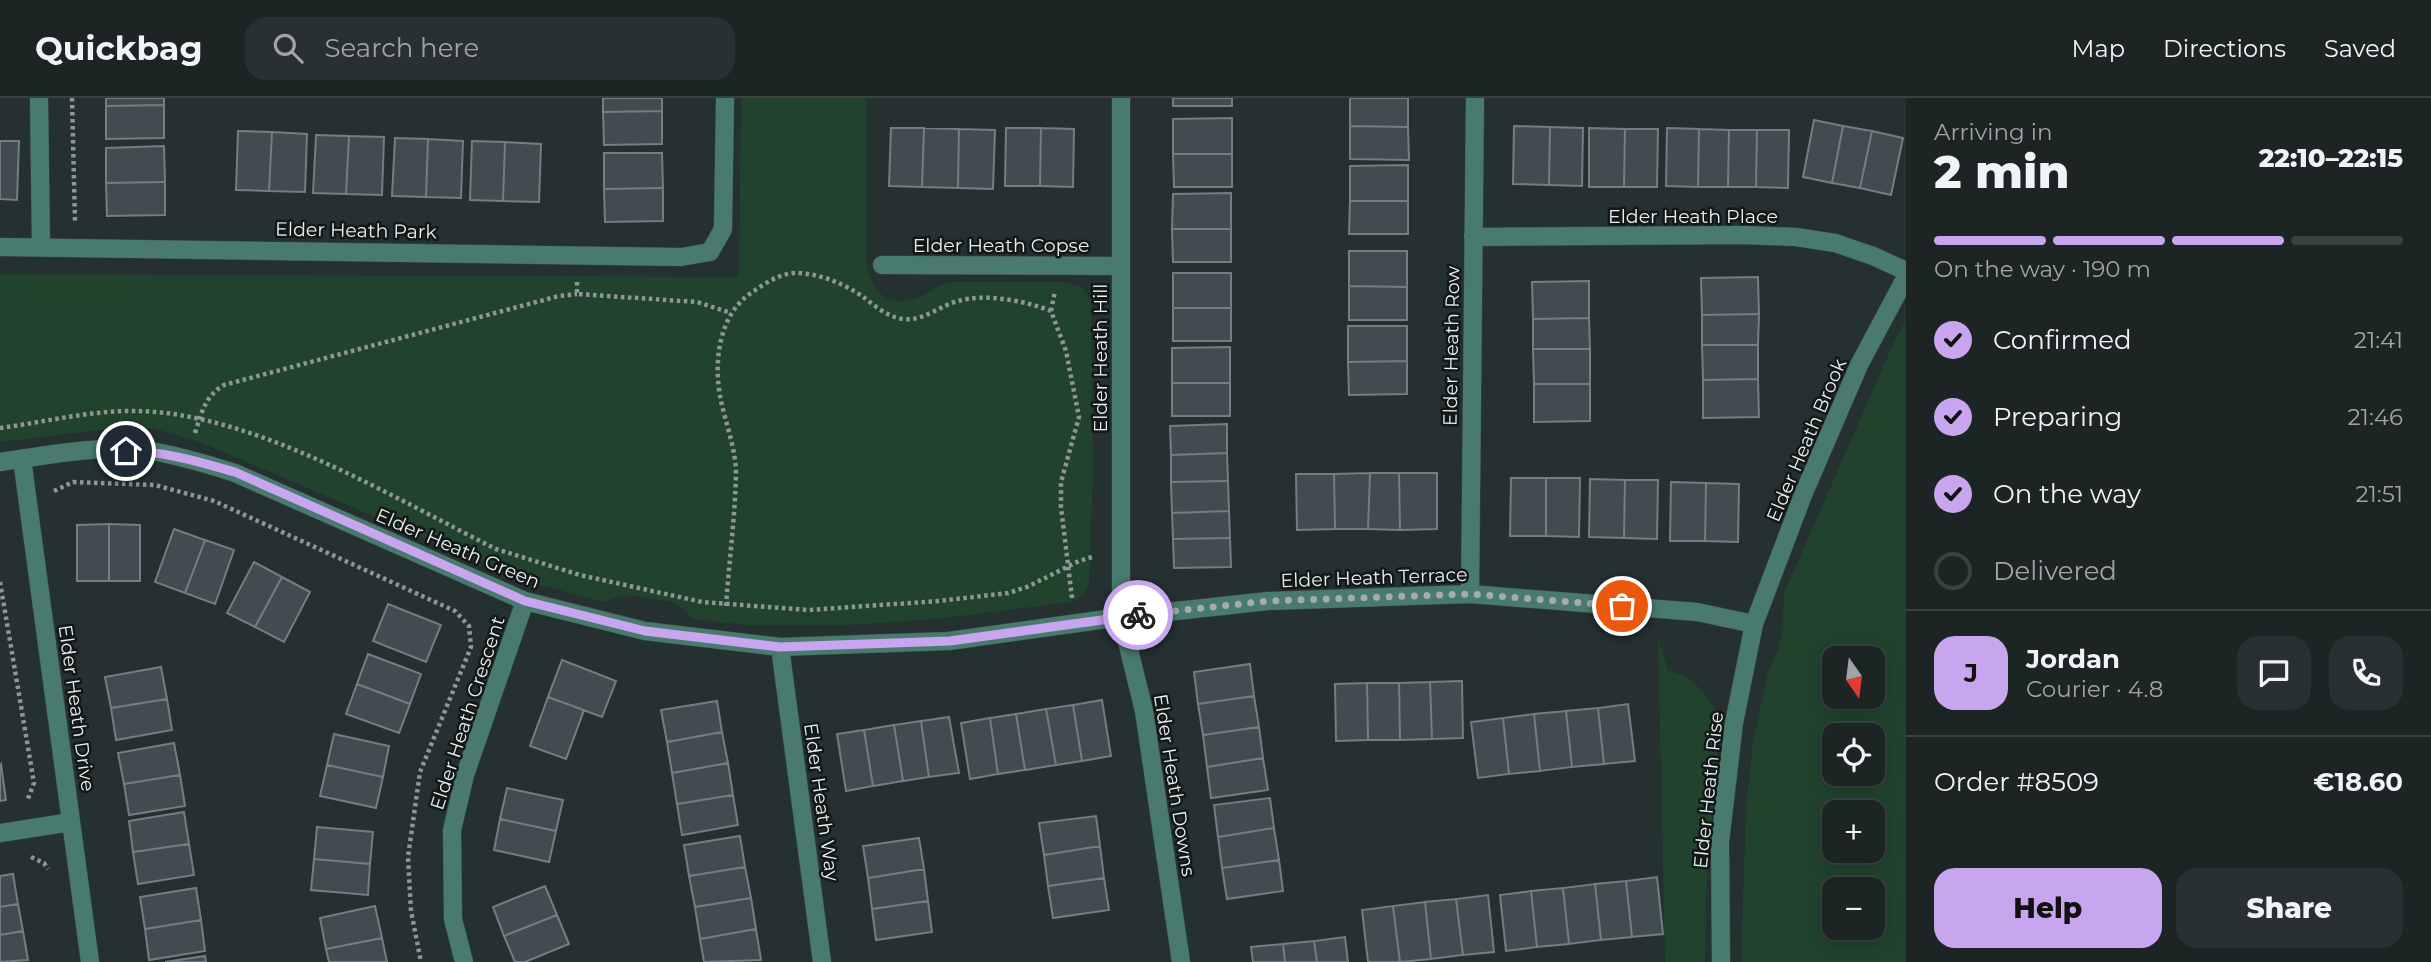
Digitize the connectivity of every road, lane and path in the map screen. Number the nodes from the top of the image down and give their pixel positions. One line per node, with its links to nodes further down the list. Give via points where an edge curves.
1 (39, 98): 8 (street)
2 (72, 98): 6 (path, via 73,218)
3 (725, 98): 8 (street, Elder Heath Park, via 723,229 710,252 681,257)
4 (1121, 98): 11 (street, Elder Heath Hill)
5 (1475, 98): 7 (street, Elder Heath Row)
6 (77, 228)
7 (1473, 237): 12 (street, Elder Heath Place, via 1796,237 1835,243); 28 (street, Elder Heath Row)
8 (41, 246): 9 (street, Elder Heath Park)
9 (0, 247)
10 (882, 265): 11 (street, Elder Heath Copse)
11 (1121, 266): 33 (street, Elder Heath Hill)
12 (1906, 271)
13 (1906, 277): 34 (street, Elder Heath Brook, via 1854,377)
14 (577, 278): 16 (path)
15 (1055, 284): 17 (path)
16 (577, 294): 18 (path, via 698,302); 19 (path, via 224,385 212,392)
17 (1051, 311): 18 (path, via 1030,302 974,298 904,320 881,311 842,284 815,274 793,273 749,293); 26 (path, via 1066,351 1079,418 1061,482)
18 (731, 313): 31 (path, via 718,363 720,397 736,471)
19 (199, 420): 20 (path, via 138,411); 21 (path); 31 (path, via 235,428 316,459 517,557 648,591)
20 (0, 428)
21 (195, 433)
22 (22, 459): 23 (street, Elder Heath Green); 29 (street, Elder Heath Green, via 83,451 148,451 235,472); 37 (street, Elder Heath Drive)
23 (0, 462)
24 (52, 500): 42 (path, via 53,491 73,482 155,485 214,501 455,611 469,626 471,647 420,772 408,857 411,911)
25 (1100, 555): 26 (path)
26 (1068, 567): 30 (path); 31 (path, via 1008,593 939,601 808,610)
27 (0, 582): 36 (path, via 34,783)
28 (1470, 594): 33 (street, Elder Heath Terrace, via 1268,601); 34 (street, Elder Heath Terrace, via 1696,612)
29 (525, 601): 35 (street, Elder Heath Green, via 645,631); 43 (street, Elder Heath Crescent, via 465,775 452,830 453,919)
30 (1073, 604)
31 (726, 605): 32 (path)
32 (726, 615)
33 (1121, 617): 35 (street, Elder Heath Green, via 950,641); 45 (street, Elder Heath Downs, via 1144,711)
34 (1754, 624): 46 (street, Elder Heath Rise, via 1734,723 1720,842)
35 (780, 647): 44 (street, Elder Heath Way)
36 (26, 803)
37 (71, 821): 38 (street); 41 (street, Elder Heath Drive)
38 (0, 832)
39 (27, 855): 40 (path, via 44,863)
40 (49, 871)
41 (90, 962)
42 (421, 962)
43 (464, 962)
44 (822, 962)
45 (1181, 962)
46 (1721, 962)

